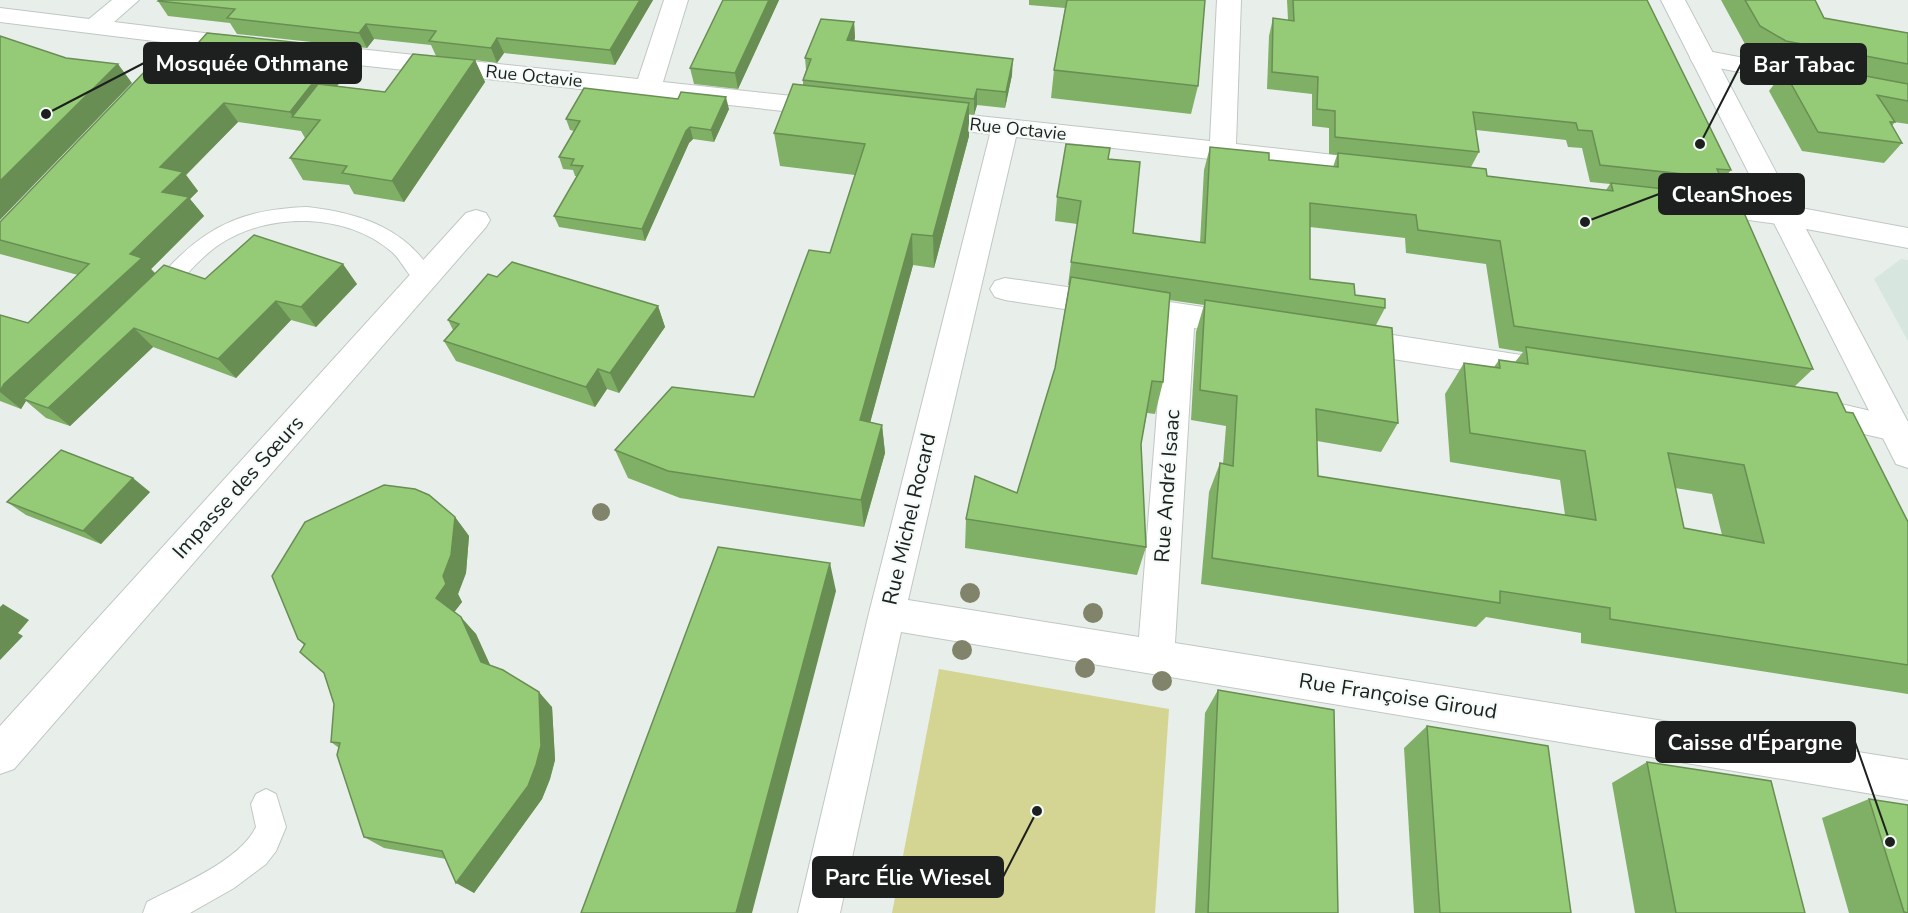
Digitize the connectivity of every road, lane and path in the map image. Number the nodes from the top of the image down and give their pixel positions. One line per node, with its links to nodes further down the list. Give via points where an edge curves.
1 (127, 0): 6 (street)
2 (676, 0): 9 (street)
3 (1229, 0): 15 (street)
4 (1673, 0): 8 (street)
5 (0, 15): 6 (street, Rue Octavie)
6 (93, 27): 7 (street, Rue Octavie)
7 (187, 39): 9 (street, Rue Octavie); 12 (street)
8 (1702, 58): 10 (street); 18 (street)
9 (648, 88): 11 (street, Rue Octavie)
10 (1908, 97)
11 (853, 111)
12 (121, 115)
13 (900, 116): 14 (street, Rue Octavie)
14 (1005, 127): 15 (street, Rue Octavie); 30 (street, Rue Michel Rocard)
15 (1223, 151): 16 (street, Rue Octavie)
16 (1401, 171)
17 (1669, 202): 18 (street)
18 (1785, 215): 20 (street); 29 (street)
19 (476, 219): 21 (street, Impasse des Sœurs)
20 (1908, 238)
21 (424, 277): 23 (lane, via 400,246 375,230 339,216 290,213 246,224 214,239); 32 (street, Impasse des Sœurs)
22 (1005, 289): 24 (street)
23 (146, 304)
24 (1180, 314): 25 (street); 31 (street, Rue André Isaac)
25 (1273, 329)
26 (1320, 336): 27 (street)
27 (1568, 374)
28 (1778, 405): 29 (street, via 1823,411)
29 (1901, 441)
30 (887, 613): 31 (street, Rue Françoise Giroud); 36 (street, Rue Michel Rocard)
31 (1156, 657): 33 (street, Rue Françoise Giroud)
32 (0, 754)
33 (1908, 780)
34 (266, 804): 35 (lane, via 271,827 245,864)
35 (158, 913)
36 (819, 913)

